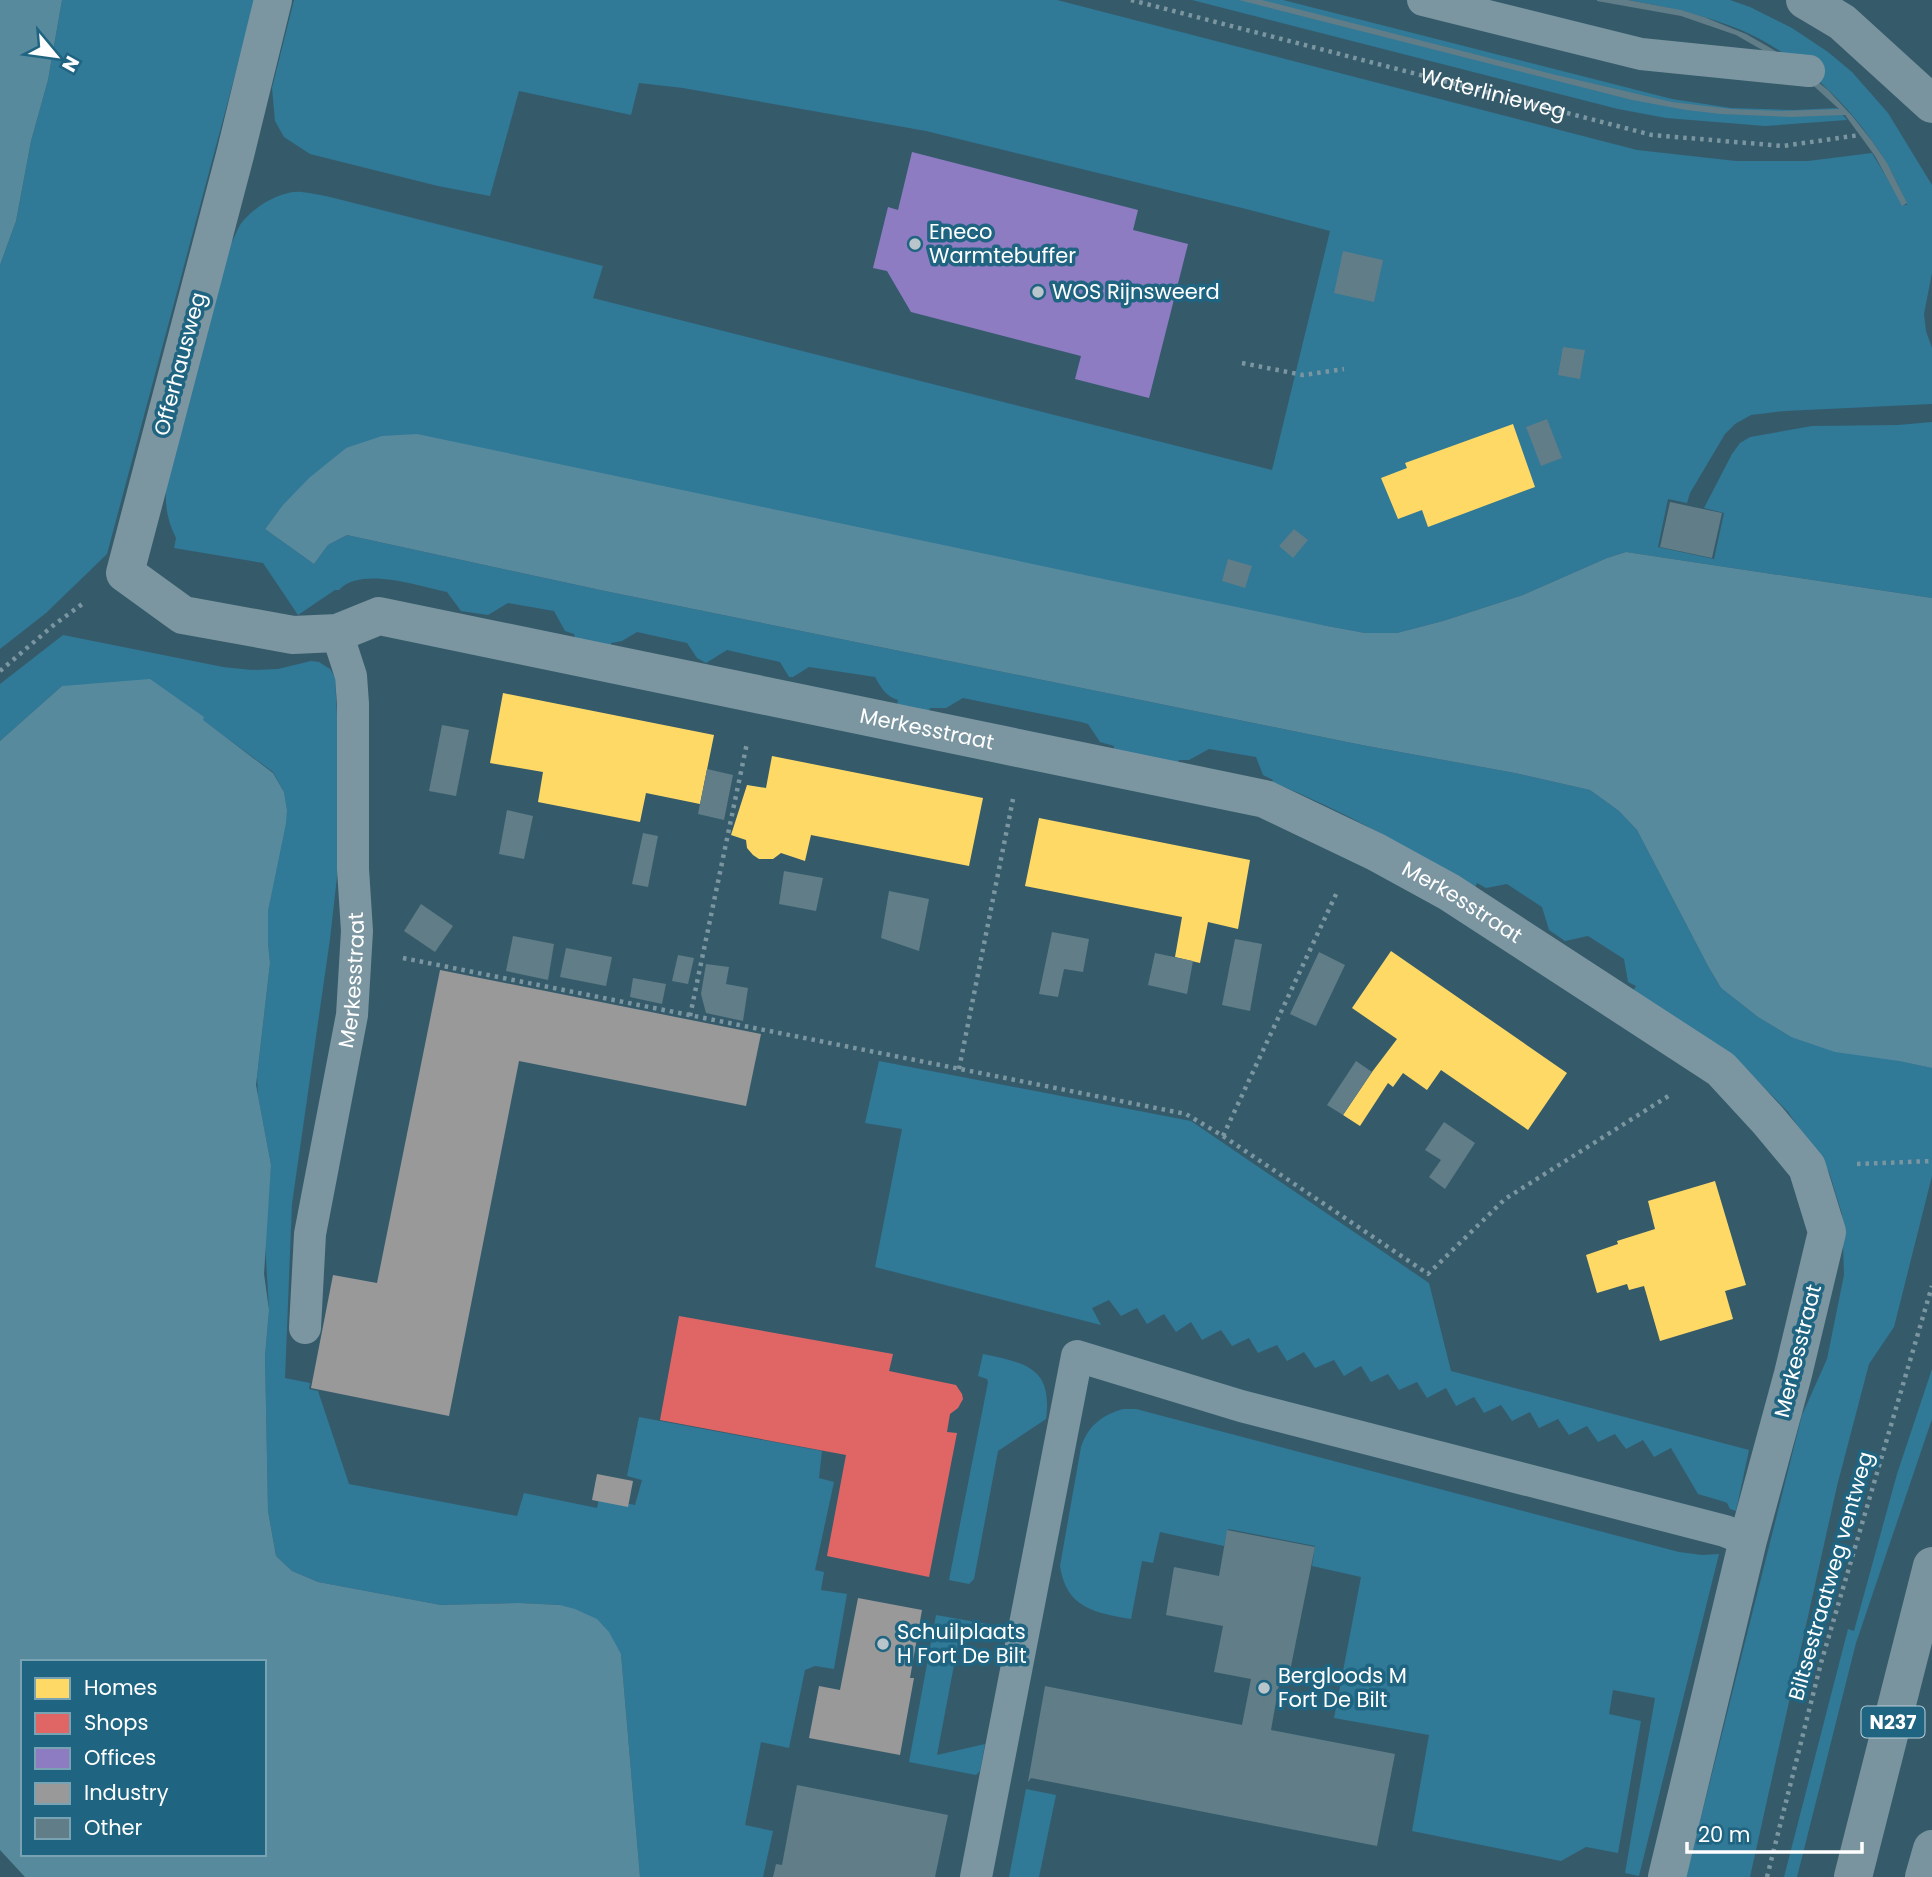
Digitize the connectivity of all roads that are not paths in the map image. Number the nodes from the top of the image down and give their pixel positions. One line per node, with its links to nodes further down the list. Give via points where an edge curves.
1 (273, 0): 6 (street, Offerhausweg)
2 (1423, 0): 4 (lane, via 1641,54)
3 (1805, 0): 5 (main road, via 1842,22)
4 (1809, 71)
5 (1932, 104)
6 (125, 573): 7 (street, Merkesstraat, via 183,615 293,635)
7 (337, 633): 8 (lane, Merkesstraat, via 351,676 353,704 356,943 352,1015 310,1234); 9 (street, Merkesstraat, via 379,616 1265,799 1449,892 1721,1069 1807,1167 1826,1232)
8 (305, 1328)
9 (1748, 1540): 12 (lane, via 1241,1406 1077,1356); 13 (street, Merkesstraat)
10 (1932, 1566): 14 (main road, N237)
11 (1932, 1849): 15 (main road)
12 (976, 1877)
13 (1667, 1877)
14 (1853, 1877)
15 (1924, 1877)

